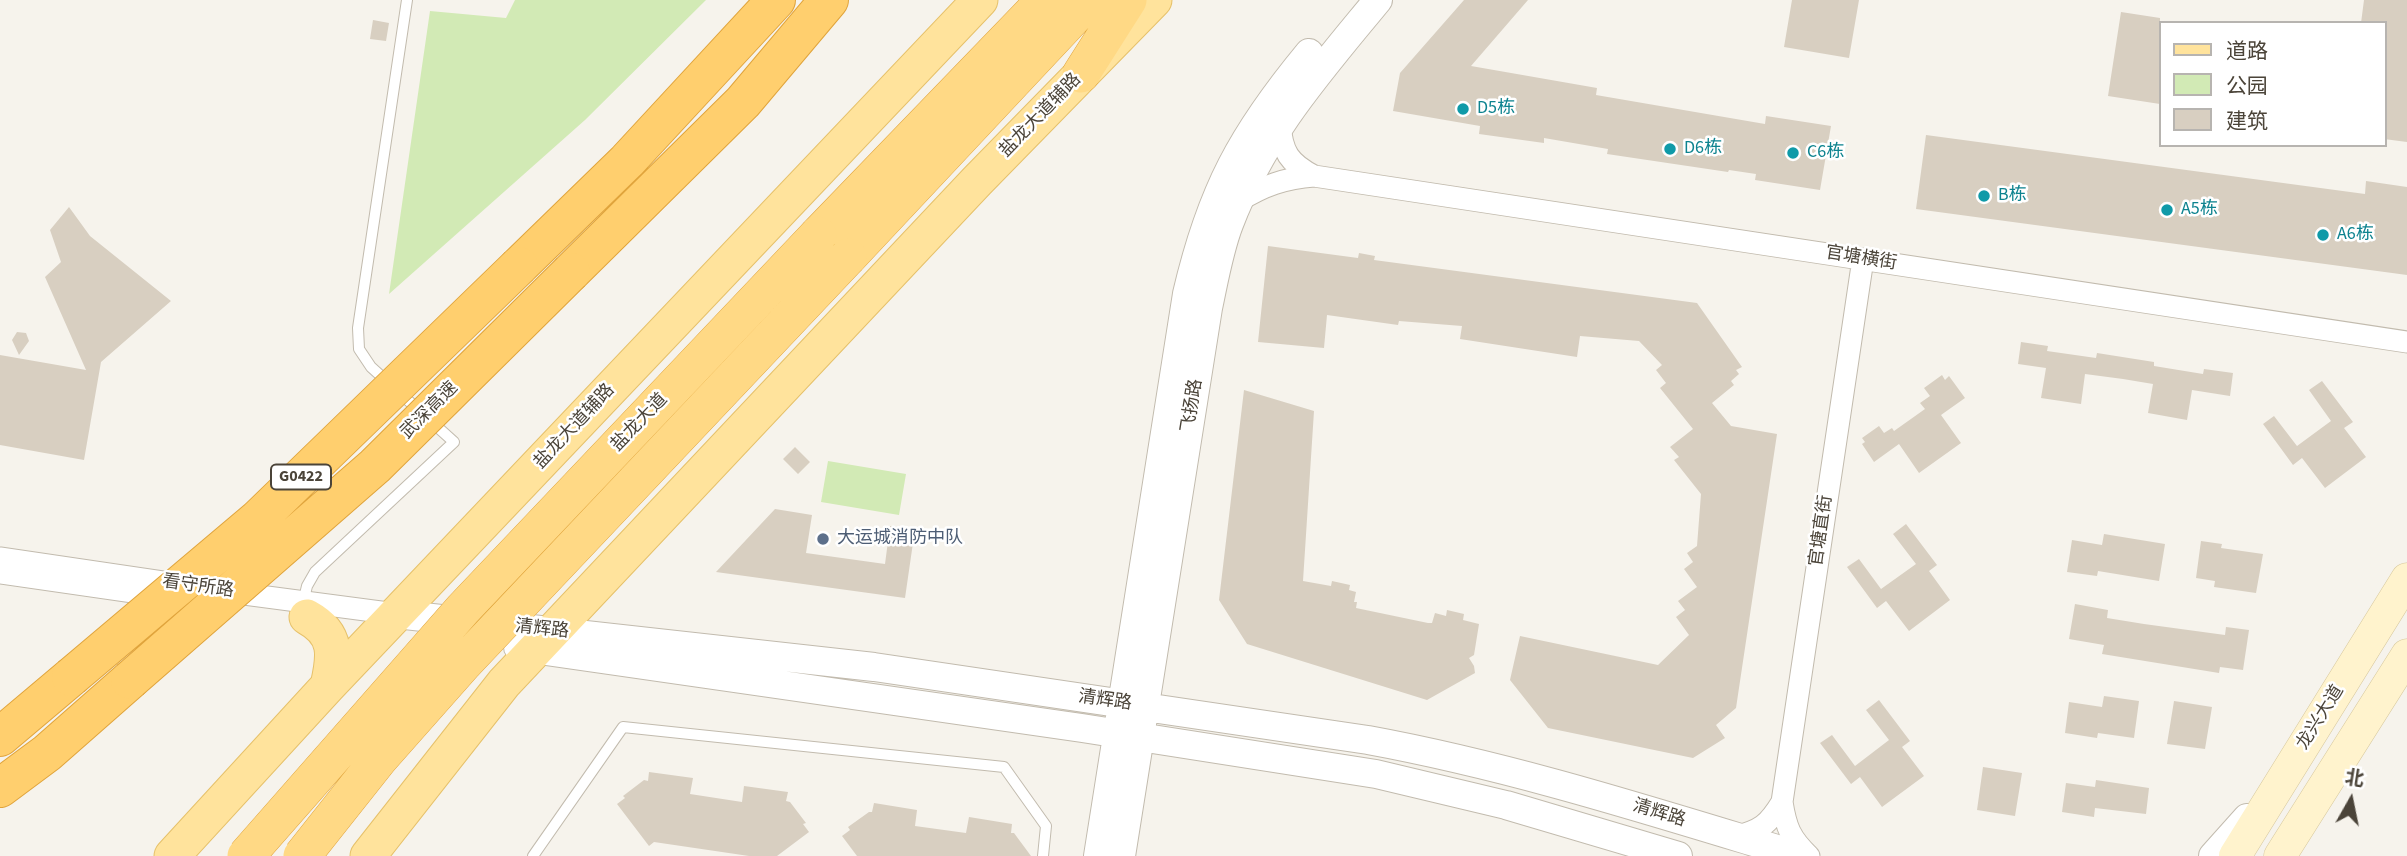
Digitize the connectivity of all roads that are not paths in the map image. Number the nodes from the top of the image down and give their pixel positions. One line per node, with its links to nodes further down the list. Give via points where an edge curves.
1 (407, 0): 20 (lane, via 358,328 359,349 371,368 454,442 315,572 307,586)
2 (776, 0): 27 (highway, G0422, bridge, via 627,161 258,519)
3 (829, 0): 29 (highway, 武深高速 / G0422, bridge, via 743,102 375,466 47,753)
4 (980, 0): 21 (main road, 盐龙大道辅路)
5 (1045, 0): 33 (highway, 盐龙大道, bridge, via 463,609)
6 (1089, 0): 34 (highway, 盐龙大道, bridge, via 464,663)
7 (1128, 0): 11 (highway)
8 (1154, 0): 11 (main road, 盐龙大道辅路)
9 (1353, 0): 25 (street, 飞扬路, via 1248,134 1204,227 1187,294)
10 (1378, 0): 12 (street, 飞扬路)
11 (1081, 74): 22 (main road, 盐龙大道辅路)
12 (1280, 124): 13 (street, 官塘横街, via 1287,155 1298,168); 14 (street, 飞扬路)
13 (1314, 176): 14 (street, 官塘横街, via 1276,181); 15 (street, 官塘横街)
14 (1239, 201): 25 (street, 飞扬路, via 1228,226 1208,308)
15 (1863, 260): 16 (street, 官塘横街); 30 (street, 官塘直街)
16 (2407, 342)
17 (0, 558): 20 (street, 看守所路)
18 (0, 573): 20 (street, 看守所路)
19 (2407, 579): 28 (main road, 龙兴大道)
20 (305, 610): 21 (street, 看守所路); 24 (main road, via 328,634 333,649)
21 (390, 621): 22 (street, 清辉路); 24 (main road, 盐龙大道辅路)
22 (544, 641): 25 (street, 清辉路, via 874,667); 26 (street, 清辉路); 35 (main road, 盐龙大道辅路, via 504,683)
23 (2407, 655): 45 (main road)
24 (328, 686): 32 (main road, 盐龙大道辅路)
25 (1134, 705): 26 (street, 飞扬路); 31 (street, 清辉路, via 1431,751)
26 (1129, 736): 38 (street, 飞扬路); 39 (street, 飞扬路); 40 (street, 清辉路, via 1437,787)
27 (0, 737)
28 (2282, 780): 43 (street); 44 (main road, 龙兴大道)
29 (0, 788)
30 (1782, 802): 31 (street, via 1757,831); 42 (street, 官塘直街, via 1795,843)
31 (1735, 836): 41 (street, 清辉路)
32 (172, 856)
33 (246, 856)
34 (302, 856)
35 (368, 856)
36 (533, 856): 37 (lane, via 623,727 1004,766 1046,826)
37 (1042, 856)
38 (1098, 856)
39 (1121, 856)
40 (1678, 856)
41 (1800, 856)
42 (1809, 856)
43 (2213, 856)
44 (2235, 856)
45 (2280, 856)

